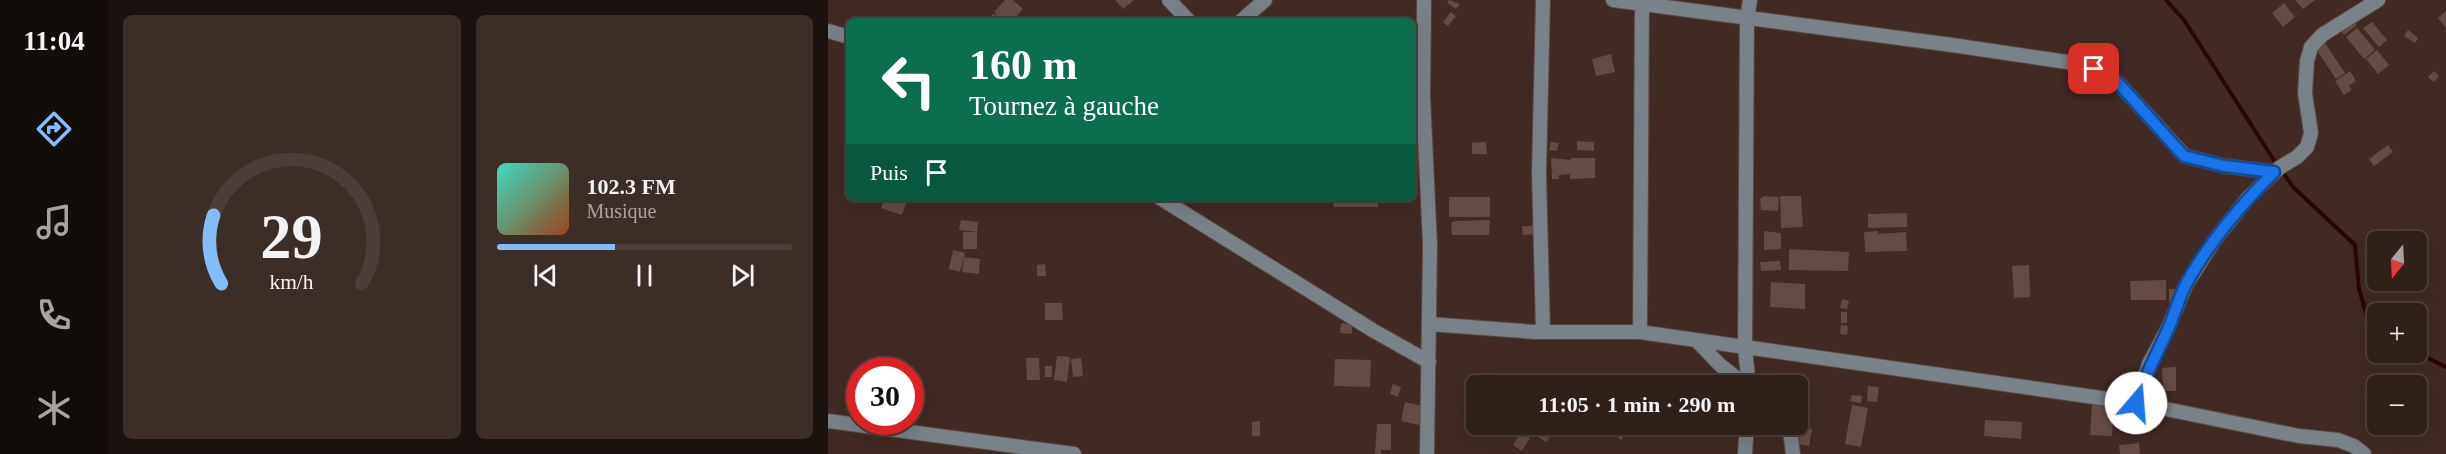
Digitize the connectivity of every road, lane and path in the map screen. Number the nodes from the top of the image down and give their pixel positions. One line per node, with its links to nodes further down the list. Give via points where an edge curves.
1 (1169, 0): 9 (street)
2 (1265, 0): 10 (street)
3 (1543, 0): 17 (street, via 1539,173)
4 (1612, 0): 8 (street)
5 (1750, 0): 11 (street)
6 (2378, 0): 14 (street, via 2322,35 2311,47 2305,93 2311,133 2307,147)
7 (1423, 1): 16 (street)
8 (1642, 1): 11 (street); 18 (street)
9 (1186, 18)
10 (1244, 18)
11 (1747, 18): 14 (street, via 1953,45 2094,69 2120,85 2184,156); 20 (street)
12 (828, 31): 13 (street)
13 (846, 36)
14 (2274, 172): 24 (street, via 2214,241 2186,285 2149,364)
15 (1165, 201): 21 (street)
16 (1429, 324): 17 (street); 21 (street)
17 (1543, 331): 18 (street)
18 (1640, 332): 19 (street)
19 (1696, 340): 20 (street); 22 (street)
20 (1745, 349): 23 (street); 24 (street)
21 (1429, 362): 29 (street)
22 (1733, 375)
23 (1747, 375)
24 (2136, 403): 32 (street, via 2299,436 2338,440)
25 (828, 421): 28 (street)
26 (1746, 435): 30 (street)
27 (1790, 435): 31 (street)
28 (1074, 454)
29 (1427, 454)
30 (1745, 454)
31 (1793, 454)
32 (2364, 454)

